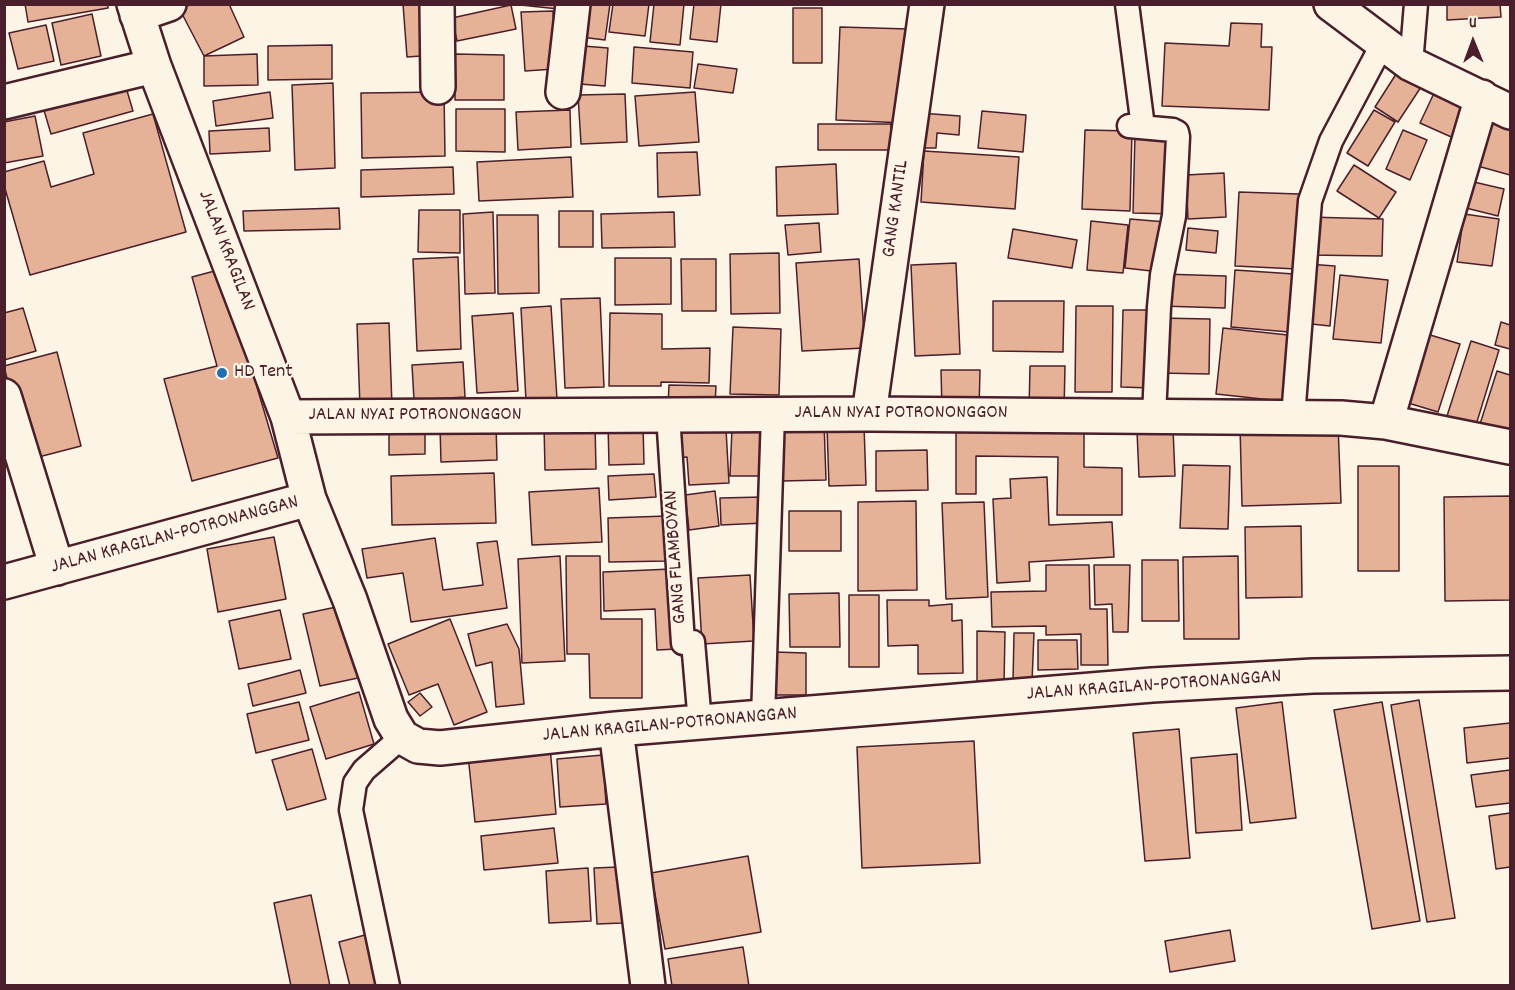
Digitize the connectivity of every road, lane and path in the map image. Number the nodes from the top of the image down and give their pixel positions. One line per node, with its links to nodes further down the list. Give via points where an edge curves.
1 (168, 4): 8 (street)
2 (437, 4): 12 (street)
3 (573, 4): 13 (street)
4 (927, 4): 19 (street, GANG KANTIL)
5 (1127, 4): 21 (lane, via 1136,126 1173,130 1178,137 1174,216 1159,307)
6 (1330, 4): 9 (street)
7 (1416, 4): 10 (lane)
8 (135, 10): 11 (street, JALAN KRAGILAN)
9 (1383, 43): 10 (street); 23 (lane, via 1331,141 1310,201)
10 (1411, 64): 14 (street)
11 (154, 66): 15 (street); 22 (street, JALAN KRAGILAN)
12 (438, 87)
13 (563, 92)
14 (1482, 97): 16 (street); 24 (street)
15 (4, 102)
16 (1510, 112)
17 (4, 396): 27 (street)
18 (773, 414): 19 (street, JALAN NYAI POTRONONGGON); 20 (street, JALAN NYAI POTRONONGGON); 30 (lane)
19 (869, 414): 21 (street, JALAN NYAI POTRONONGGON)
20 (668, 415): 22 (street, JALAN NYAI POTRONONGGON); 31 (lane, GANG FLAMBOYAN, via 683,643 693,642)
21 (1154, 416): 23 (street, JALAN NYAI POTRONONGGON)
22 (288, 417): 26 (street, JALAN KRAGILAN)
23 (1293, 417): 24 (street, JALAN NYAI POTRONONGGON)
24 (1386, 422): 25 (street, JALAN NYAI POTRONONGGON)
25 (1510, 447)
26 (309, 499): 27 (street, JALAN KRAGILAN-POTRONANGGAN); 33 (street, JALAN KRAGILAN-POTRONANGGAN, via 350,600 391,719)
27 (57, 568): 28 (street, JALAN KRAGILAN-POTRONANGGAN)
28 (4, 582)
29 (1510, 673): 30 (street, JALAN KRAGILAN-POTRONANGGAN, via 1313,676)
30 (763, 717): 31 (street, JALAN KRAGILAN-POTRONANGGAN)
31 (700, 723): 32 (street, JALAN KRAGILAN-POTRONANGGAN)
32 (616, 729): 33 (street, JALAN KRAGILAN-POTRONANGGAN, via 440,748 418,746); 35 (street)
33 (402, 736): 34 (lane, via 364,770 356,783 351,810)
34 (388, 986)
35 (648, 986)

